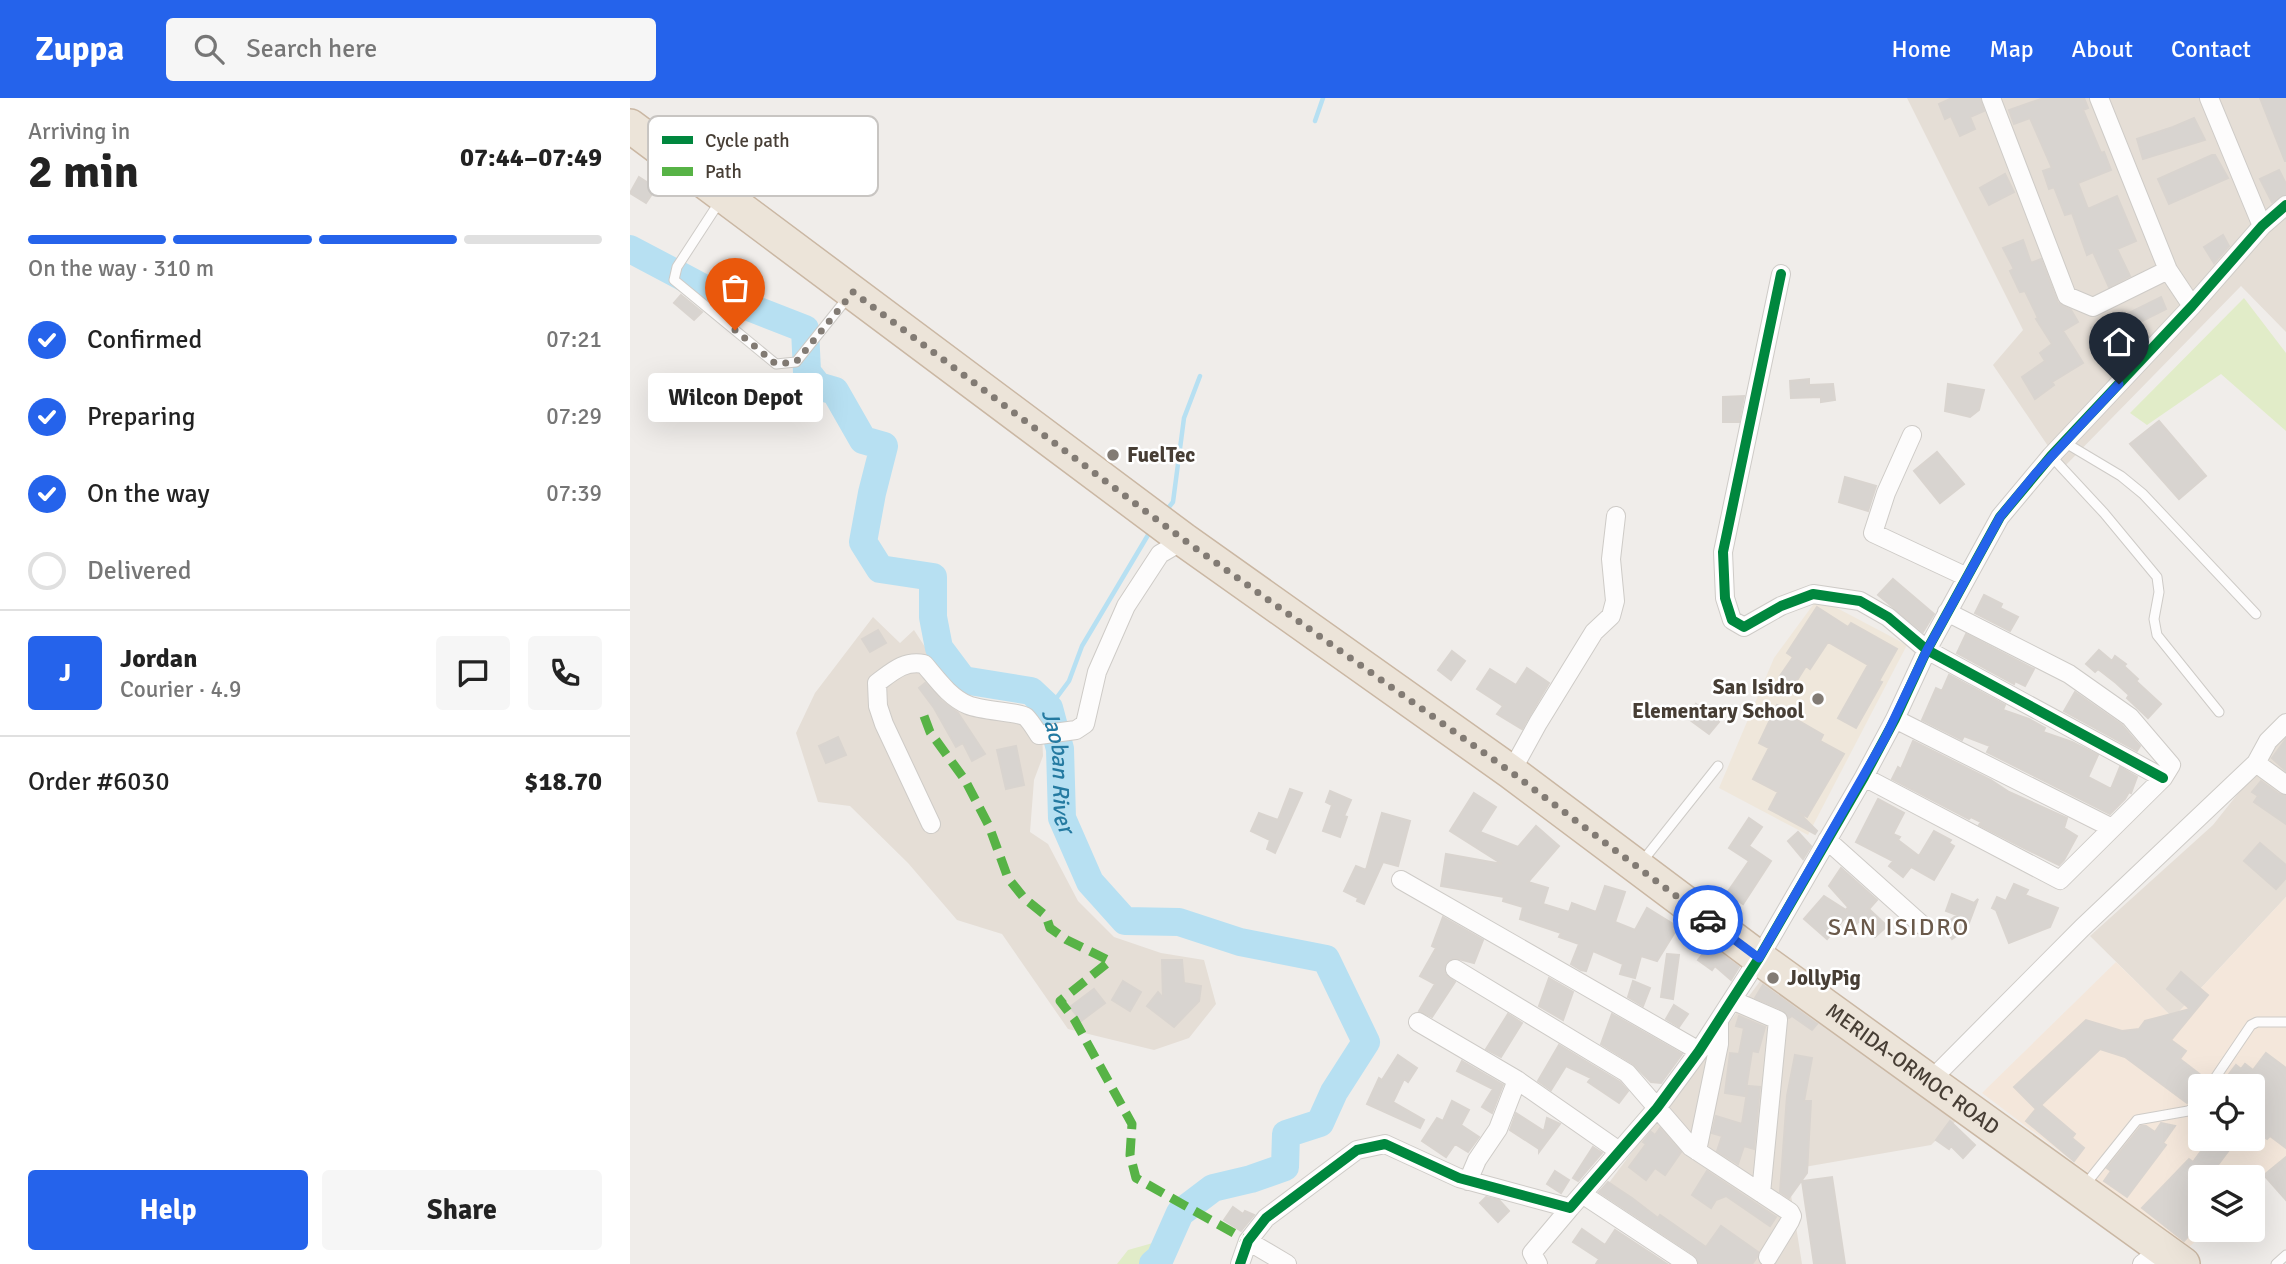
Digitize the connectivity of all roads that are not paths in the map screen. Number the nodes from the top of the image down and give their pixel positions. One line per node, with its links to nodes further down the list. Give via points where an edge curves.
1 (1991, 98): 9 (street, via 2067,296 2093,307)
2 (2099, 98): 9 (street)
3 (2209, 98): 8 (street)
4 (630, 126): 5 (highway, MERIDA-ORMOC ROAD)
5 (648, 140)
6 (723, 196): 11 (highway, MERIDA-ORMOC ROAD); 11 (lane, via 677,267 674,280 776,364 796,362)
7 (2286, 205): 8 (street)
8 (2262, 226): 12 (street)
9 (2168, 270): 12 (street)
10 (1781, 274): 21 (street, via 1723,552 1725,598 1732,620 1744,627 1813,594 1840,597 1860,601 1888,617)
11 (853, 292): 17 (highway, MERIDA-ORMOC ROAD)
12 (2192, 306): 14 (street)
13 (1912, 435): 18 (street, via 1873,533)
14 (2064, 442): 15 (street); 20 (lane, via 2121,476 2143,495)
15 (2051, 456): 18 (street, via 2000,517); 22 (lane, via 2157,577 2157,635)
16 (1616, 516): 27 (street, via 1611,616 1594,632)
17 (1169, 528): 27 (highway, MERIDA-ORMOC ROAD); 31 (street, via 1160,554 1126,606 1097,671 1085,724 1076,730 1039,735 1021,714 965,704 924,664 905,664 877,683 884,724)
18 (1967, 577): 19 (street)
19 (1947, 612): 21 (street); 29 (street, via 2069,674 2130,717 2171,765)
20 (2256, 614)
21 (1927, 650): 23 (street); 29 (street)
22 (2219, 712)
23 (1895, 719): 28 (street); 32 (street)
24 (2286, 723): 25 (street)
25 (2256, 762): 30 (street); 46 (street)
26 (1718, 766): 34 (lane)
27 (1511, 772): 34 (highway, MERIDA-ORMOC ROAD)
28 (1864, 776): 32 (street, via 2060,880); 33 (street)
29 (2163, 778): 32 (street)
30 (2286, 785)
31 (930, 824)
32 (2112, 828)
33 (1827, 841): 36 (street); 37 (street)
34 (1638, 867): 37 (highway, MERIDA-ORMOC ROAD)
35 (1401, 880): 43 (street)
36 (1922, 925)
37 (1759, 958): 39 (street); 46 (highway, MERIDA-ORMOC ROAD)
38 (1455, 970): 47 (street, via 1627,1073)
39 (1732, 1000): 40 (street); 53 (street, via 1778,1020)
40 (1719, 1020): 43 (street); 49 (street, via 1719,1044)
41 (2286, 1022): 44 (lane, via 2251,1025)
42 (1418, 1023): 45 (street)
43 (1699, 1051): 47 (street)
44 (2218, 1074)
45 (1517, 1080): 50 (street); 51 (street, via 1498,1129)
46 (1931, 1080): 52 (highway, MERIDA-ORMOC ROAD)
47 (1657, 1108): 49 (street); 50 (street)
48 (2188, 1111): 52 (lane, via 2137,1120)
49 (1697, 1151): 53 (street)
50 (1619, 1152): 54 (street)
51 (1468, 1181): 55 (street); 56 (street, via 1385,1144 1357,1150 1266,1218)
52 (2082, 1189): 59 (highway, MERIDA-ORMOC ROAD)
53 (1761, 1193): 58 (street, via 1792,1216)
54 (1582, 1194): 55 (street); 63 (street)
55 (1570, 1208): 62 (street, via 1532,1253)
56 (1248, 1241): 60 (street); 61 (street)
57 (2286, 1255): 64 (lane)
58 (1768, 1257)
59 (2162, 1259)
60 (1240, 1264)
61 (1287, 1264)
62 (1538, 1264)
63 (1688, 1264)
64 (2276, 1264)

